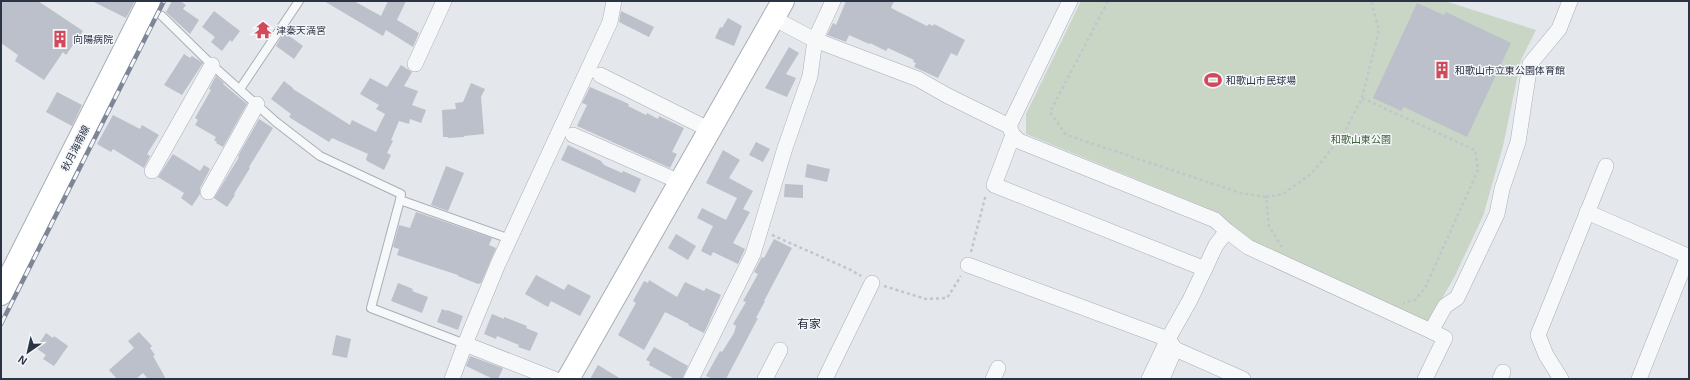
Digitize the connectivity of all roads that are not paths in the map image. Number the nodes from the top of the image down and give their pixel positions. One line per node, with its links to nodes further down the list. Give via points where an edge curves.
1 (300, 1): 13 (lane)
2 (444, 1): 10 (street)
3 (614, 1): 25 (street, via 610,22)
4 (833, 1): 9 (street)
5 (1070, 1): 16 (street)
6 (1570, 1): 30 (street, via 1559,29 1530,64 1518,142 1502,189 1497,214 1456,298 1445,306)
7 (156, 8): 11 (lane); 29 (street, 秋月海南線)
8 (778, 10): 9 (street); 15 (street)
9 (815, 40): 16 (street, via 918,79); 38 (street, via 810,76 750,260)
10 (415, 64)
11 (212, 65): 13 (lane); 19 (street)
12 (600, 75): 15 (street)
13 (240, 89): 14 (lane)
14 (256, 104): 21 (street); 22 (lane, via 320,156 401,194)
15 (710, 130): 20 (street)
16 (1011, 130): 24 (street, via 1019,141 1215,220); 27 (street, via 994,185)
17 (573, 135): 20 (street)
18 (1606, 166): 23 (street)
19 (152, 171)
20 (680, 182): 37 (street)
21 (208, 192)
22 (400, 200): 25 (lane); 31 (lane, via 371,308)
23 (1587, 212): 45 (street, via 1538,335 1546,355); 46 (street, via 1688,256)
24 (1227, 231): 27 (street, via 1216,245); 30 (street, via 1248,247)
25 (510, 239): 31 (street)
26 (968, 265): 32 (street)
27 (1205, 269): 32 (street)
28 (872, 283): 40 (street)
29 (1, 294)
30 (1431, 332): 44 (street, via 1444,338)
31 (465, 344): 35 (street); 36 (street)
32 (1172, 344): 34 (street); 41 (street); 42 (street)
33 (780, 350): 39 (street)
34 (1224, 375): 43 (street)
35 (452, 379)
36 (554, 379)
37 (568, 379)
38 (691, 379)
39 (765, 379)
40 (825, 379)
41 (1149, 379)
42 (1162, 379)
43 (1243, 379)
44 (1425, 379)
45 (1561, 379)
46 (1639, 379)

